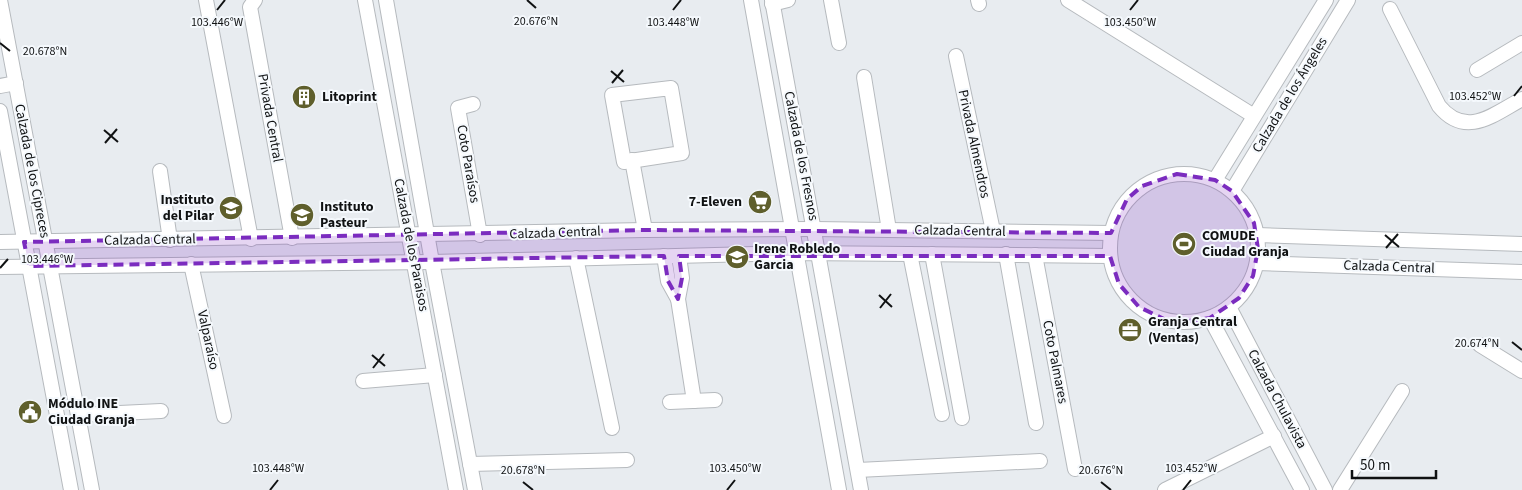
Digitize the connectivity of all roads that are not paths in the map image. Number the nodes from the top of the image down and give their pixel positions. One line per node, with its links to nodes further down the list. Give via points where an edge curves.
1 (0, 0): 19 (street, Calzada de los Cipreces)
2 (206, 0): 42 (street)
3 (255, 0): 41 (street, Privada Central, via 250,7)
4 (365, 0): 39 (street, Calzada de los Paraisos)
5 (386, 0): 40 (street, Calzada de los Paraisos)
6 (751, 0): 31 (street, Calzada de los Fresnos)
7 (788, 0): 12 (street)
8 (830, 0): 14 (street)
9 (1068, 0): 24 (street)
10 (1326, 0): 24 (street, Calzada de los Ángeles)
11 (1348, 0): 30 (street, Calzada de los Ángeles)
12 (772, 2): 32 (street, Calzada de los Fresnos)
13 (1390, 9): 21 (street, via 1440,106 1448,115 1462,122 1478,122)
14 (839, 43)
15 (1522, 43): 17 (street)
16 (956, 56): 35 (street, Privada Almendros)
17 (1477, 70)
18 (864, 77): 34 (street)
19 (16, 83): 20 (street); 25 (street, Calzada de los Cipreces)
20 (0, 86)
21 (1522, 99)
22 (473, 104): 37 (street, Coto Paraísos, via 458,108)
23 (0, 111): 26 (street, Calzada de los Cipreces)
24 (1254, 116): 29 (street, Calzada de los Ángeles)
25 (29, 154): 26 (street); 46 (street, Calzada de los Cipreces)
26 (9, 157): 45 (street, Calzada de los Cipreces)
27 (632, 160): 27 (street, via 682,153 671,88 612,95 624,162); 33 (street)
28 (160, 171): 43 (street)
29 (1215, 180): 30 (street); 36 (street, via 1177,174 1150,182 1127,199)
30 (1232, 191): 38 (street, via 1248,211)
31 (794, 229): 32 (street, Calzada Central); 33 (street, Calzada Central); 48 (street, Calzada de los Fresnos)
32 (814, 229): 34 (street, Calzada Central); 49 (street, Calzada de los Fresnos)
33 (645, 230): 37 (street, Calzada Central)
34 (889, 230): 35 (street, Calzada Central)
35 (993, 231): 36 (street, Calzada Central)
36 (1111, 234): 56 (street)
37 (480, 235): 40 (street, Calzada Central)
38 (1257, 235): 47 (street, Calzada Central); 60 (street)
39 (409, 236): 40 (street, Calzada Central); 41 (street, Calzada Central); 58 (street, Calzada de los Paraisos)
40 (427, 236): 59 (street, Calzada de los Paraisos)
41 (292, 238): 42 (street, Calzada Central)
42 (251, 239): 43 (street, Calzada Central)
43 (170, 240): 46 (street, Calzada Central)
44 (0, 242): 45 (street, Calzada Central)
45 (24, 242): 46 (street, Calzada Central); 62 (street, Calzada de los Cipreces)
46 (46, 242): 63 (street, Calzada de los Cipreces)
47 (1522, 244)
48 (798, 253): 49 (street, Calzada Central); 55 (street, Calzada Central); 95 (street, Calzada de los Fresnos)
49 (818, 253): 50 (street, Calzada Central); 89 (street, Calzada de los Fresnos)
50 (910, 254): 51 (street, Calzada Central); 78 (street)
51 (932, 254): 52 (street, Calzada Central); 81 (street)
52 (1006, 254): 53 (street, Calzada Central); 82 (street)
53 (1035, 255): 56 (street, Calzada Central); 88 (street, Coto Palmares)
54 (664, 256): 55 (street, Calzada Central); 57 (street, Calzada Central); 66 (street, via 668,281)
55 (679, 256): 66 (street, via 682,278)
56 (1110, 256): 68 (street, via 1119,284 1139,307 1166,320)
57 (576, 258): 59 (street, Calzada Central); 83 (street)
58 (414, 262): 59 (street, Calzada Central); 61 (street, Calzada Central); 71 (street, Calzada de los Paraisos)
59 (432, 262): 87 (street, Calzada de los Paraisos)
60 (1257, 263): 65 (street, Calzada Central); 67 (street, via 1247,288)
61 (191, 264): 63 (street, Calzada Central); 80 (street, Valparaíso)
62 (29, 266): 63 (street, Calzada Central); 64 (street, Calzada Central); 91 (street, Calzada de los Cipreces)
63 (50, 266): 79 (street, Calzada de los Cipreces)
64 (0, 267)
65 (1522, 272)
66 (678, 299): 75 (street)
67 (1229, 307): 68 (street); 98 (street, Calzada Chulavista)
68 (1210, 318): 84 (street, Calzada Chulavista)
69 (1480, 345): 70 (street)
70 (1522, 371)
71 (435, 374): 72 (street); 93 (street, Calzada de los Paraisos)
72 (363, 381)
73 (1402, 391): 99 (street)
74 (715, 400): 75 (street)
75 (694, 401): 76 (street)
76 (670, 402)
77 (161, 411): 79 (street)
78 (942, 414)
79 (78, 415): 92 (street, Calzada de los Cipreces)
80 (224, 416)
81 (962, 418)
82 (1036, 423)
83 (612, 428)
84 (1274, 436): 90 (street); 97 (street, Calzada Chulavista)
85 (627, 460): 87 (street)
86 (1040, 461): 89 (street)
87 (470, 464): 94 (street, Calzada de los Paraisos)
88 (1076, 469)
89 (858, 470): 96 (street, Calzada de los Fresnos)
90 (1172, 488)
91 (71, 490)
92 (92, 490)
93 (456, 490)
94 (475, 490)
95 (839, 490)
96 (861, 490)
97 (1302, 490)
98 (1325, 490)
99 (1340, 490)

